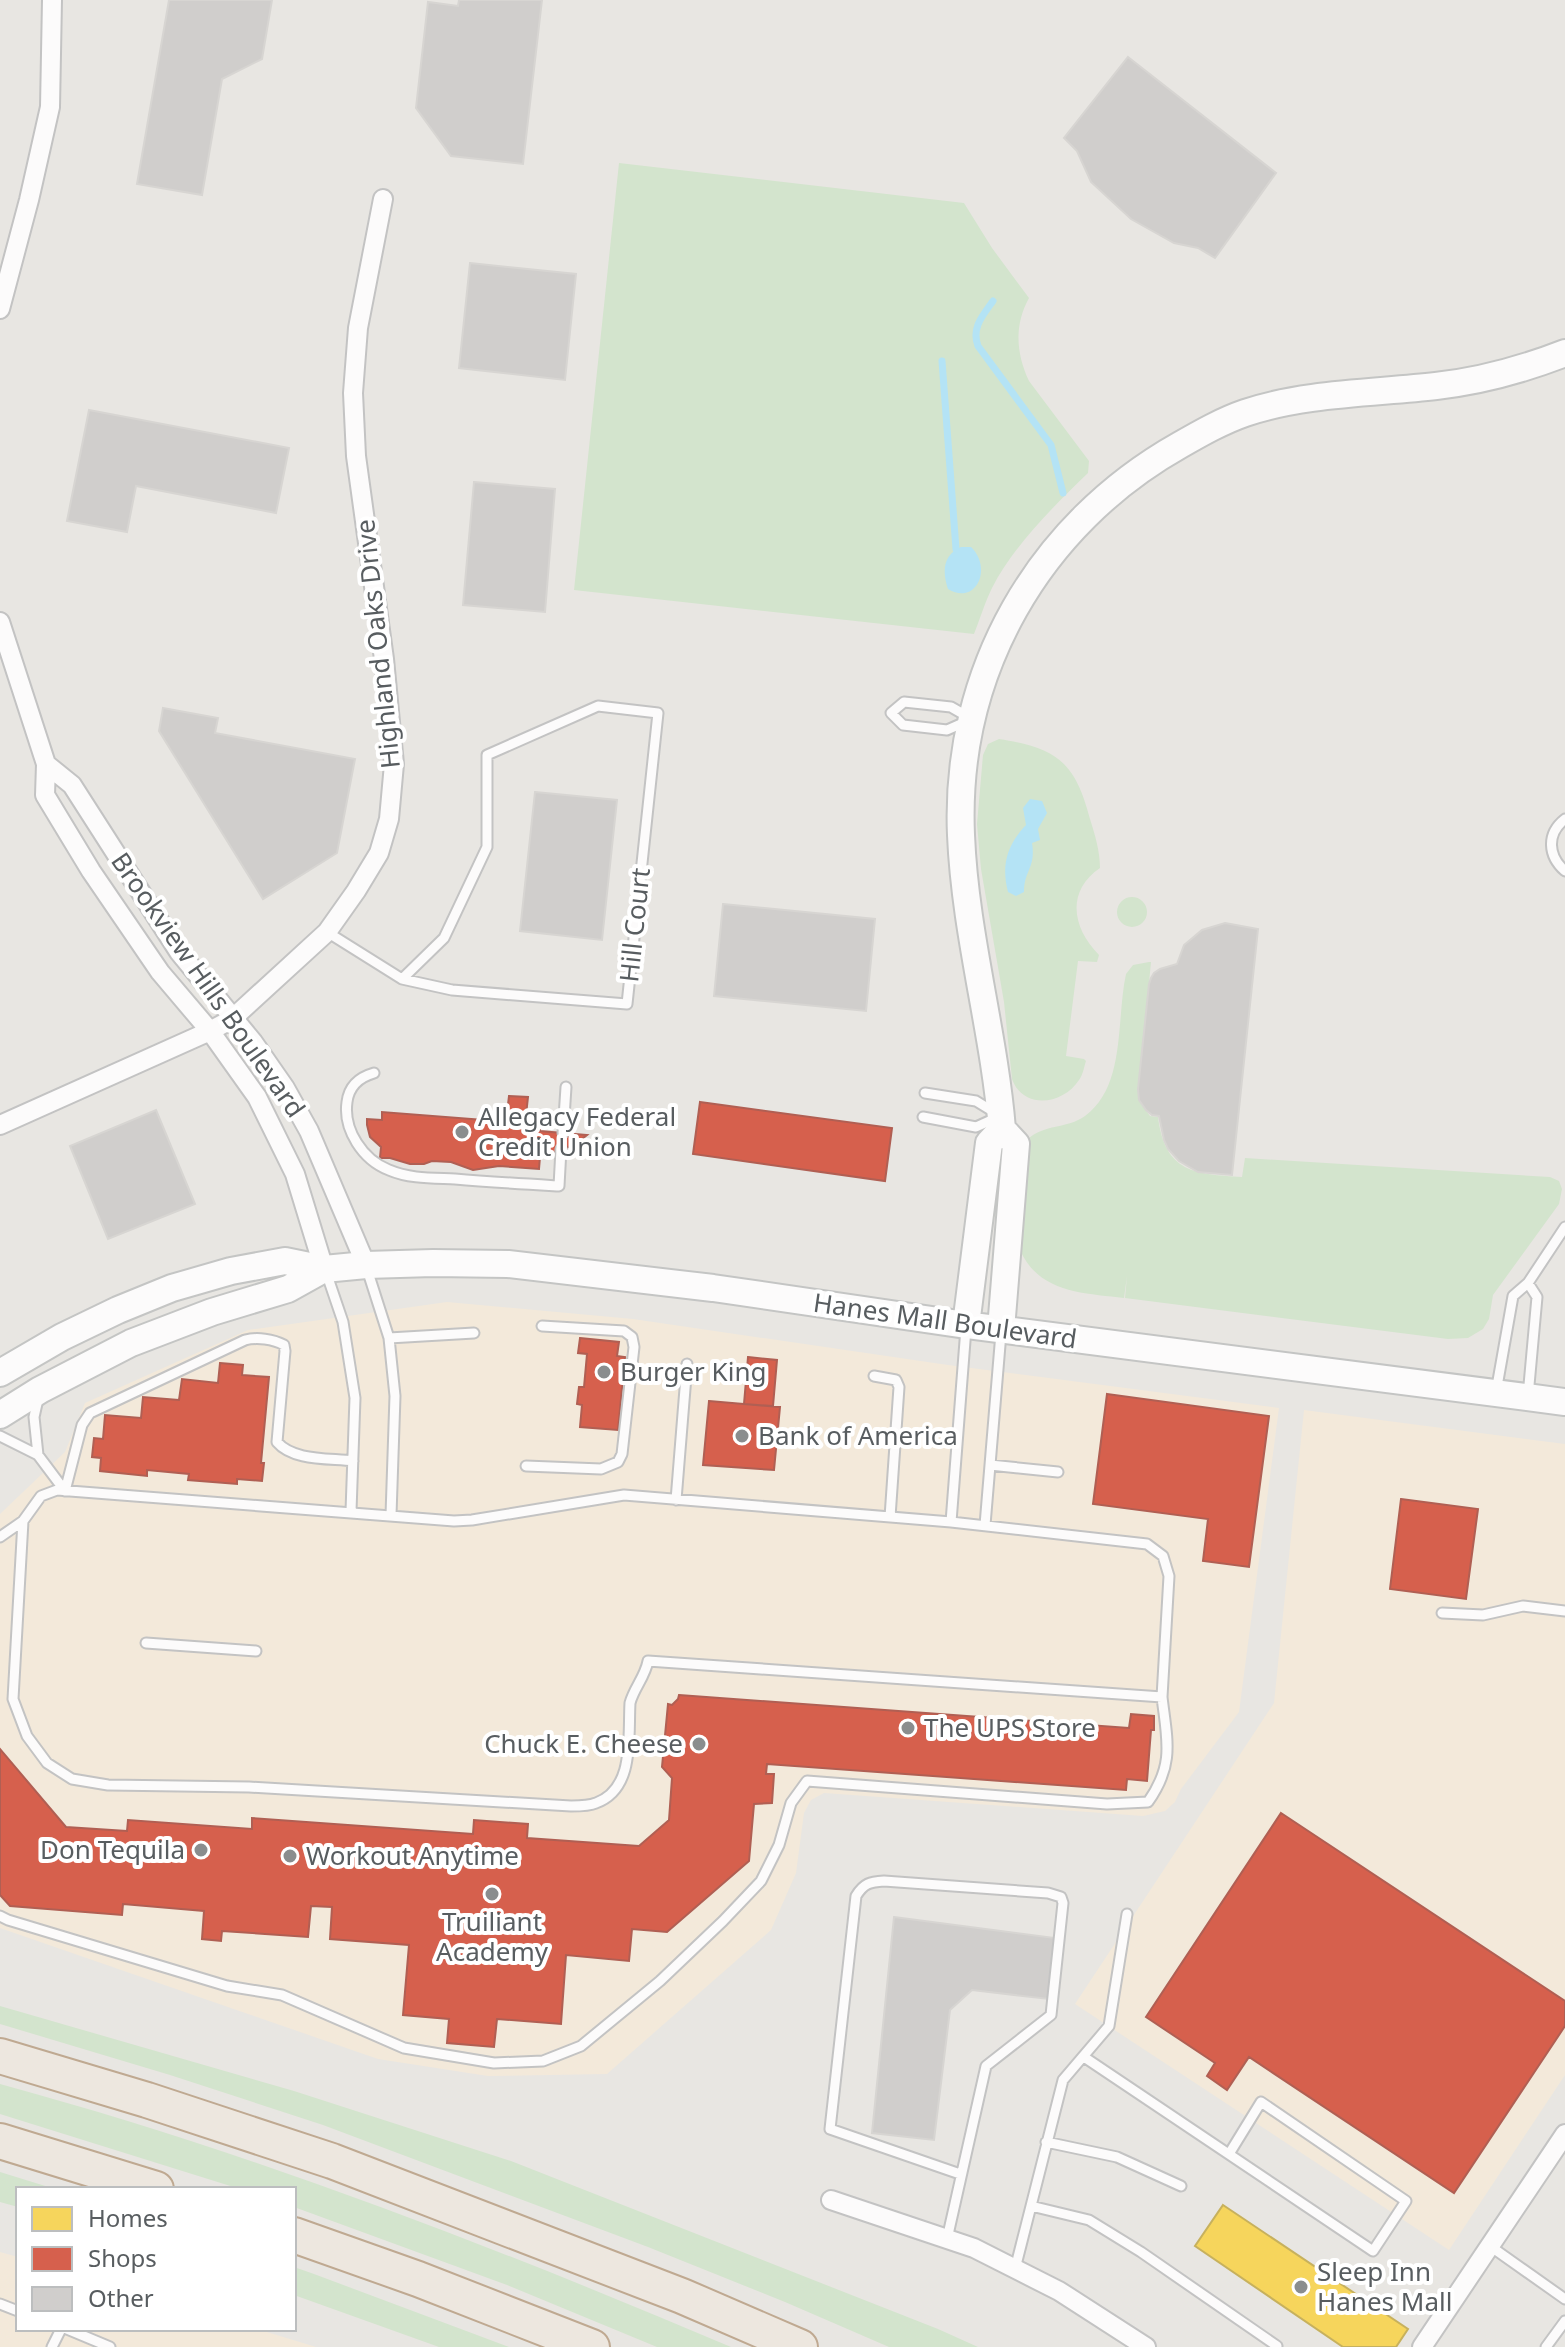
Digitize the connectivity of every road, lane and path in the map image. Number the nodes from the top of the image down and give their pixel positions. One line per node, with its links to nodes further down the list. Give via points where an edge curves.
1 (52, 0): 3 (street, via 50,107)
2 (383, 199): 10 (street, Highland Oaks Drive, via 358,328 353,393 394,764 389,819 379,853)
3 (0, 309)
4 (1565, 353): 6 (main road, via 1491,377 1259,409 1206,430 1152,461 1079,520 1045,560 994,651)
5 (0, 622): 7 (street, Brookview Hills Boulevard)
6 (972, 719): 6 (lane, via 951,707 904,702 891,713 903,725 947,730); 18 (main road, via 962,782 961,836)
7 (46, 764): 12 (street, Brookview Hills Boulevard, via 72,785 179,952); 13 (street, Brookview Hills Boulevard, via 45,795 91,871 160,972)
8 (1565, 819): 9 (lane, via 1551,841 1551,852)
9 (1565, 871)
10 (327, 932): 11 (lane, Hill Court); 12 (street, Highland Oaks Drive)
11 (402, 979): 11 (lane, Hill Court, via 452,990 627,1004 658,713 598,706 487,755 487,847 444,938)
12 (232, 1019): 13 (street, Highland Oaks Drive); 23 (street, Brookview Hills Boulevard, via 285,1088 309,1131)
13 (210, 1031): 19 (street, Highland Oaks Drive); 24 (street, Brookview Hills Boulevard, via 257,1097 280,1142)
14 (374, 1073): 21 (lane, via 351,1089 347,1116 360,1148 392,1172 559,1186)
15 (566, 1087): 20 (lane)
16 (925, 1093): 18 (lane, via 976,1101)
17 (923, 1117): 18 (lane, via 976,1127)
18 (1001, 1123): 26 (main road, via 989,1143); 28 (main road, via 1016,1144)
19 (0, 1125)
20 (563, 1133)
21 (561, 1149)
22 (1565, 1227): 25 (lane)
23 (366, 1265): 24 (main road, Hanes Mall Boulevard); 26 (main road, Hanes Mall Boulevard, via 508,1264); 30 (lane)
24 (324, 1269): 32 (main road, Hanes Mall Boulevard, via 285,1261 172,1288); 34 (main road, Hanes Mall Boulevard, via 288,1289 131,1343); 41 (lane, via 343,1322 355,1398)
25 (1528, 1283): 35 (lane, via 1513,1296); 36 (lane, via 1537,1297)
26 (966, 1325): 28 (main road, Hanes Mall Boulevard); 51 (lane)
27 (542, 1326): 43 (lane, via 624,1331 632,1337 622,1454 618,1462 601,1469)
28 (1001, 1329): 35 (main road, Hanes Mall Boulevard); 42 (lane)
29 (474, 1333): 30 (lane)
30 (389, 1338): 48 (lane, via 395,1396)
31 (687, 1364): 46 (lane)
32 (3, 1368)
33 (874, 1376): 49 (lane, via 896,1380 899,1387)
34 (40, 1390): 38 (main road, Hanes Mall Boulevard); 40 (lane, via 34,1417)
35 (1496, 1393): 36 (main road, Hanes Mall Boulevard)
36 (1528, 1397): 37 (main road, Hanes Mall Boulevard)
37 (1565, 1402)
38 (0, 1415)
39 (0, 1436): 40 (lane)
40 (38, 1455): 45 (lane)
41 (353, 1461): 45 (lane, via 305,1456 284,1450 277,1442 284,1345 253,1338 90,1413); 47 (lane)
42 (990, 1465): 44 (lane); 52 (lane)
43 (526, 1466)
44 (1058, 1472)
45 (65, 1491): 47 (lane); 50 (lane, via 41,1496)
46 (676, 1500): 48 (lane, via 624,1495 454,1521); 49 (lane)
47 (351, 1511): 48 (lane)
48 (391, 1515)
49 (890, 1517): 51 (lane)
50 (23, 1521): 53 (lane); 58 (lane, via 13,1699 27,1736 47,1763 72,1779 108,1785 593,1805 615,1791 622,1779 630,1703 648,1661)
51 (951, 1522): 52 (lane)
52 (985, 1525): 58 (lane, via 1147,1544 1163,1556 1169,1576)
53 (0, 1537)
54 (1565, 1611): 55 (lane, via 1523,1606 1483,1615)
55 (1442, 1613)
56 (146, 1643): 57 (lane)
57 (256, 1651)
58 (1162, 1697): 60 (lane, via 1168,1759 1148,1802 1107,1804 807,1781 791,1803 761,1881 660,1981 581,2046 543,2061 494,2063 404,2048 282,1995 227,1986)
59 (1127, 1914): 62 (lane, via 1109,2026)
60 (0, 1916)
61 (0, 2056): 82 (highway, via 332,2161)
62 (1084, 2057): 65 (lane, via 1063,2080); 66 (lane)
63 (1565, 2134): 74 (street)
64 (0, 2141): 69 (highway)
65 (1046, 2142): 68 (lane, via 1117,2157); 71 (lane)
66 (1229, 2154): 66 (lane, via 1373,2251 1406,2201 1261,2102)
67 (960, 2174): 67 (lane, via 986,2066 1051,2015 1061,1897 870,1881 856,1896 830,2129); 73 (lane)
68 (1181, 2186)
69 (150, 2187)
70 (831, 2200): 73 (street)
71 (1031, 2206): 75 (lane); 79 (lane, via 1089,2220)
72 (296, 2236): 81 (highway)
73 (947, 2239): 75 (street)
74 (1490, 2246): 76 (lane); 84 (street)
75 (1015, 2269): 83 (street)
76 (1565, 2299)
77 (1565, 2321): 85 (lane)
78 (72, 2331): 80 (lane)
79 (1277, 2346)
80 (110, 2347)
81 (592, 2347)
82 (800, 2347)
83 (1146, 2347)
84 (1422, 2347)
85 (1546, 2347)

